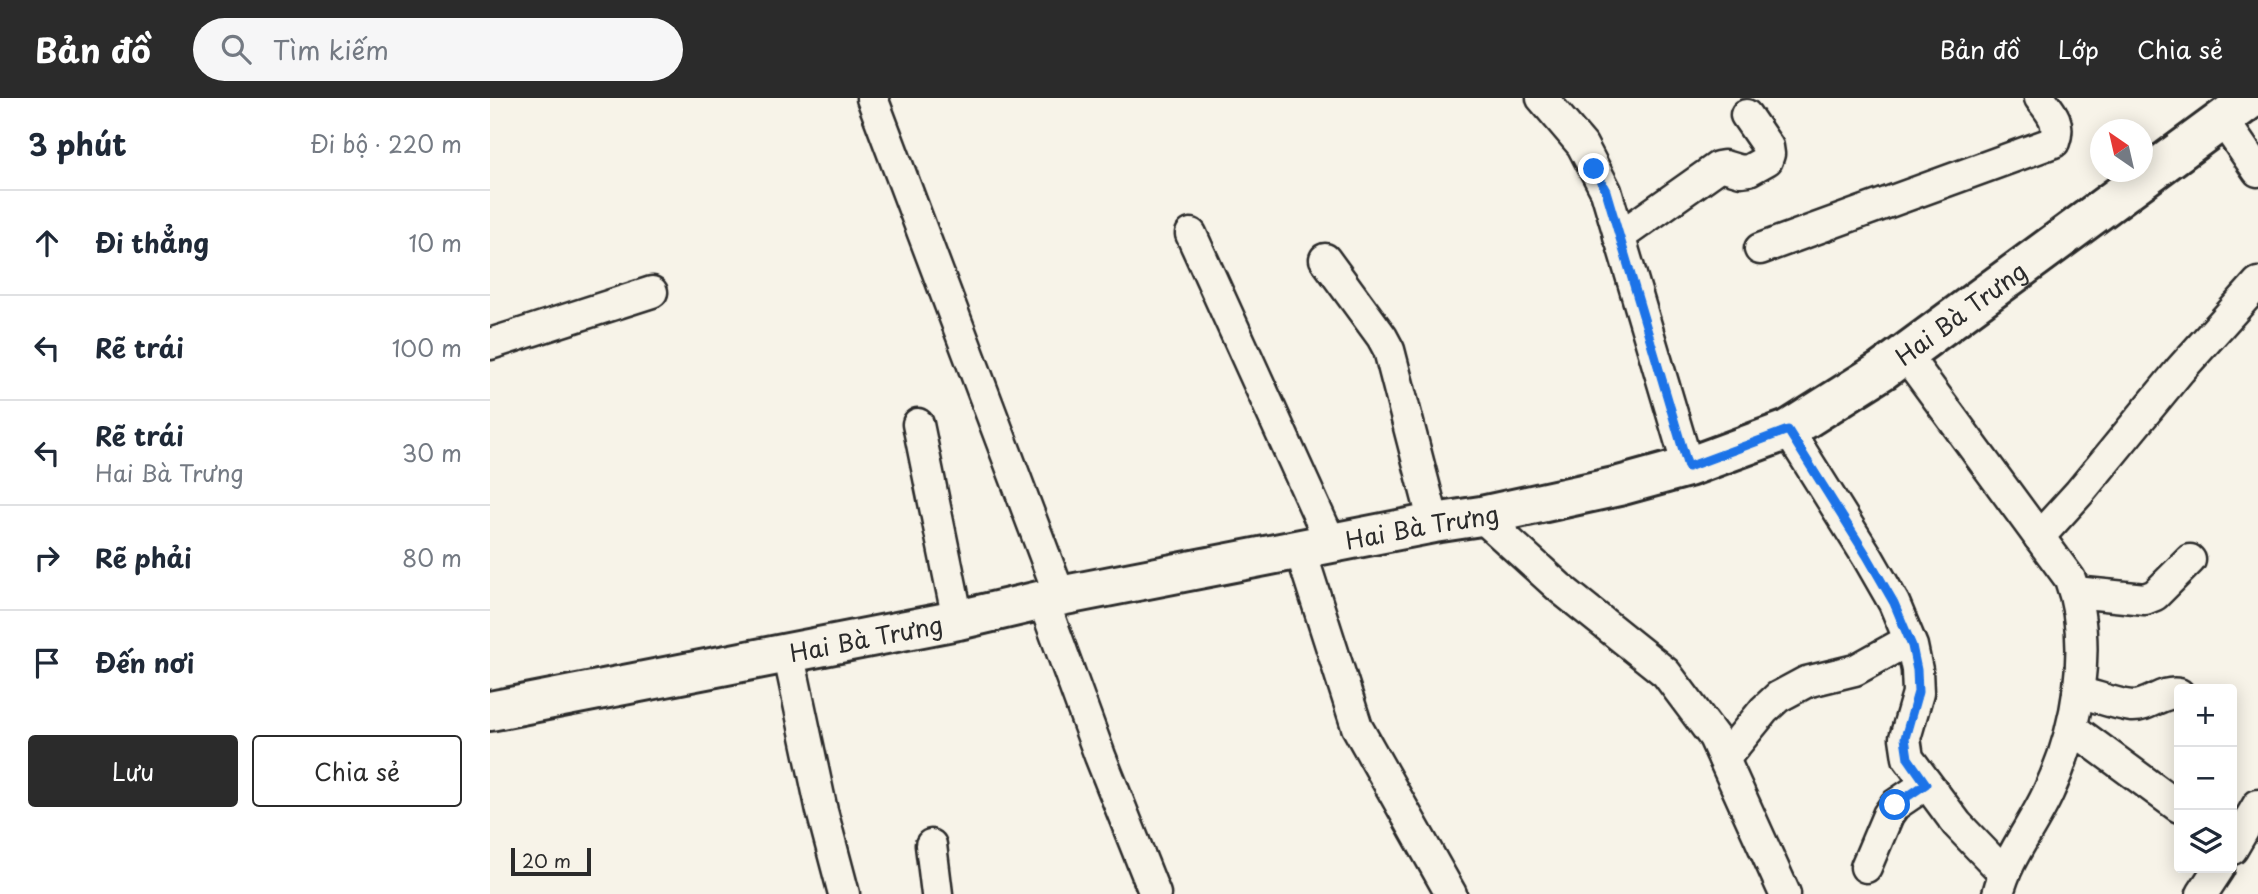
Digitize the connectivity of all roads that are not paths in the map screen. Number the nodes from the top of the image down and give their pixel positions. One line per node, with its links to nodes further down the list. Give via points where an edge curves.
1 (872, 98): 24 (street)
2 (1542, 98): 8 (street, via 1582,145 1606,191)
3 (2040, 98): 9 (street, via 2057,122 2054,142)
4 (2238, 109): 6 (street); 14 (street, Hai Bà Trưng)
5 (1746, 115): 8 (street, via 1768,147 1767,160 1749,170 1718,167)
6 (2258, 171)
7 (1191, 234): 21 (street)
8 (1619, 237): 17 (street)
9 (1760, 249)
10 (1325, 259): 19 (street, via 1389,350)
11 (2258, 283): 20 (street)
12 (652, 292): 13 (street)
13 (490, 345)
14 (1905, 354): 16 (street, Hai Bà Trưng); 20 (street)
15 (918, 424): 25 (street)
16 (1788, 430): 17 (street, Hai Bà Trưng); 26 (street, via 1867,556)
17 (1688, 467): 18 (street, Hai Bà Trưng)
18 (1481, 516): 19 (street, Hai Bà Trưng); 32 (street, via 1560,588 1666,673 1714,737)
19 (1434, 523): 21 (street, Hai Bà Trưng)
20 (2039, 537): 23 (street)
21 (1316, 546): 24 (street, Hai Bà Trưng); 44 (street, via 1357,727)
22 (2190, 559): 23 (street, via 2155,595 2145,599)
23 (2075, 592): 28 (street, via 2081,648)
24 (1051, 598): 25 (street, Hai Bà Trưng); 43 (street, via 1100,756)
25 (958, 620): 27 (street, Hai Bà Trưng)
26 (1909, 640): 32 (street, via 1855,670 1814,680 1778,697); 33 (street, via 1918,692 1905,738 1908,758)
27 (788, 652): 30 (street, Hai Bà Trưng); 41 (street)
28 (2078, 692): 29 (street, via 2133,706); 31 (street)
29 (2174, 694)
30 (490, 711)
31 (2072, 728): 34 (street); 40 (street, via 2049,792)
32 (1724, 759): 45 (street)
33 (1926, 784): 38 (street, via 1895,805); 40 (street)
34 (2174, 803)
35 (2258, 806): 36 (street)
36 (2237, 840)
37 (931, 845): 42 (street)
38 (1866, 867)
39 (2216, 873): 46 (street)
40 (2001, 883)
41 (844, 894)
42 (937, 894)
43 (1155, 894)
44 (1451, 894)
45 (1785, 894)
46 (2202, 894)

